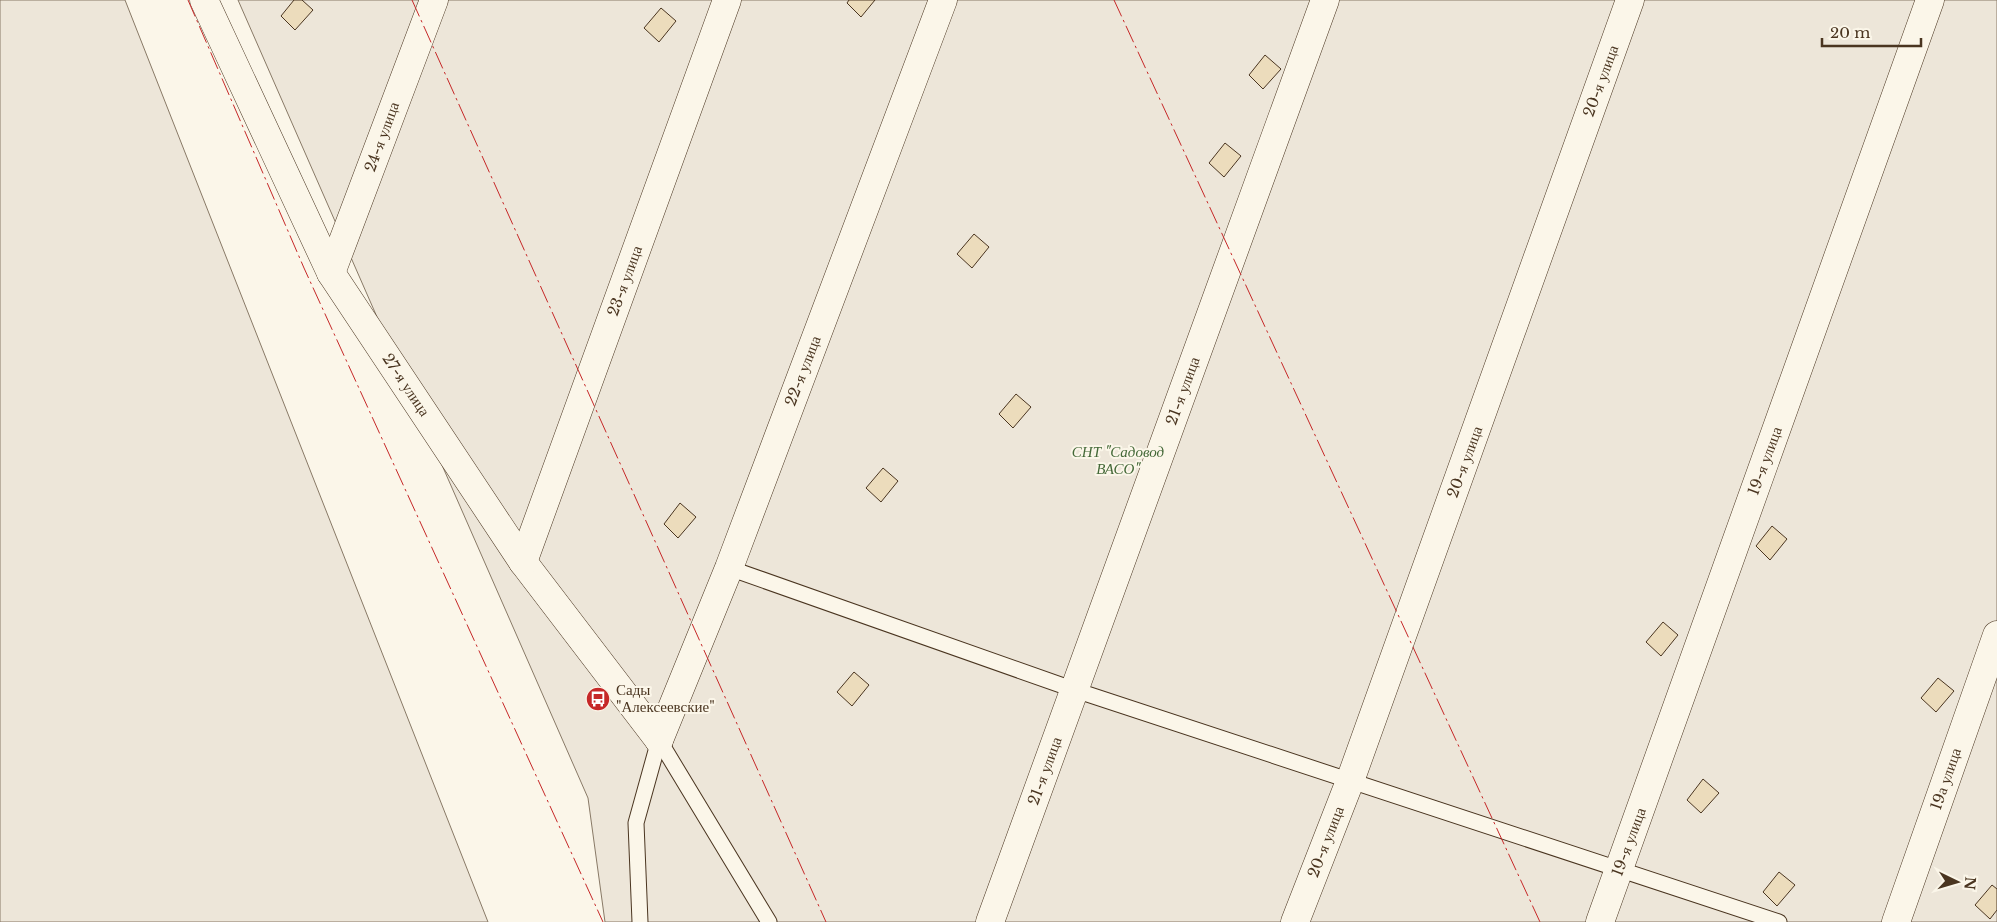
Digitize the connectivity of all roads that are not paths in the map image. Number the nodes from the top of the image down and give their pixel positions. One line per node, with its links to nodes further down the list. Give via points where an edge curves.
1 (204, 0): 8 (street, 27-я улица)
2 (434, 0): 8 (street, 24-я улица)
3 (727, 0): 9 (street, 23-я улица)
4 (943, 0): 10 (street, 22-я улица)
5 (1324, 0): 12 (street, 21-я улица)
6 (1630, 0): 14 (street, 20-я улица)
7 (1930, 0): 15 (street, 19-я улица)
8 (332, 273): 9 (street, 27-я улица)
9 (523, 562): 13 (street, 27-я улица)
10 (729, 568): 12 (lane); 13 (street, 22-я улица)
11 (1997, 635): 22 (street, 19а улица)
12 (1075, 690): 14 (lane); 18 (street, 21-я улица)
13 (659, 740): 16 (lane, via 636,823); 17 (lane)
14 (1350, 781): 15 (lane); 19 (street, 20-я улица)
15 (1619, 869): 20 (street, 19-я улица); 21 (lane)
16 (640, 922)
17 (769, 922)
18 (990, 922)
19 (1295, 922)
20 (1600, 922)
21 (1779, 922)
22 (1896, 922)

